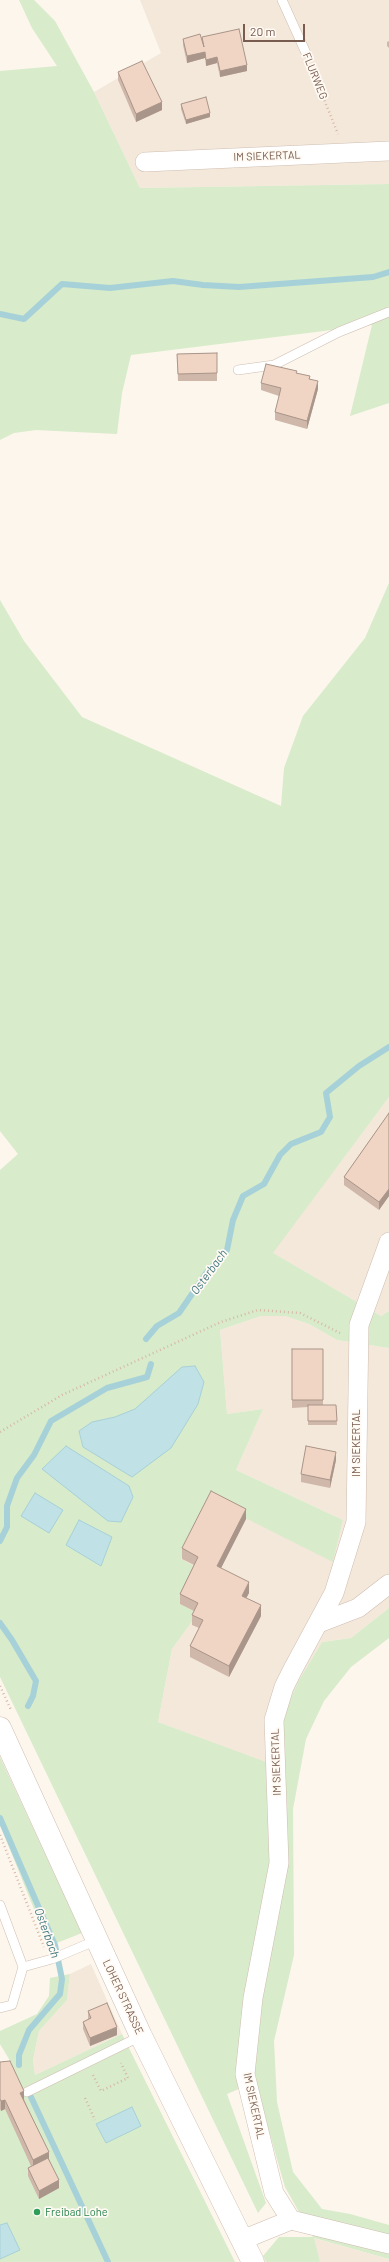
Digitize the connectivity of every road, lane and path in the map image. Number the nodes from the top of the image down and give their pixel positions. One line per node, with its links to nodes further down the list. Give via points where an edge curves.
1 (282, 0): 2 (lane, FLURWEG)
2 (306, 53): 4 (path, FLURWEG)
3 (389, 151): 4 (street, IM SIEKERTAL)
4 (346, 153): 5 (street, IM SIEKERTAL)
5 (145, 162)
6 (389, 312): 7 (lane, via 339,332 274,364)
7 (238, 370)
8 (389, 1242): 9 (street, IM SIEKERTAL)
9 (359, 1325): 10 (path, via 345,1336 300,1313 258,1310 221,1322 62,1395); 12 (street, IM SIEKERTAL, via 356,1522 334,1593)
10 (0, 1432)
11 (389, 1584): 12 (street, via 358,1608)
12 (319, 1623): 26 (street, IM SIEKERTAL, via 287,1681 274,1720 280,1863 253,1998 245,2074 274,2193)
13 (0, 1728): 16 (street, LOHER STRASSE)
14 (0, 1835): 17 (path)
15 (0, 1905): 18 (lane)
16 (97, 1940): 17 (lane); 20 (street, LOHER STRASSE)
17 (50, 1959): 18 (lane)
18 (23, 1967): 19 (lane, via 12,2005)
19 (0, 2008)
20 (141, 2036): 21 (lane); 27 (street, LOHER STRASSE)
21 (114, 2050): 22 (lane); 22 (path, via 128,2078 101,2091)
22 (87, 2063): 23 (lane)
23 (27, 2092)
24 (85, 2098): 25 (path)
25 (95, 2120)
26 (291, 2220): 27 (street); 28 (street)
27 (242, 2240): 29 (street, LOHER STRASSE)
28 (389, 2244)
29 (253, 2262)

